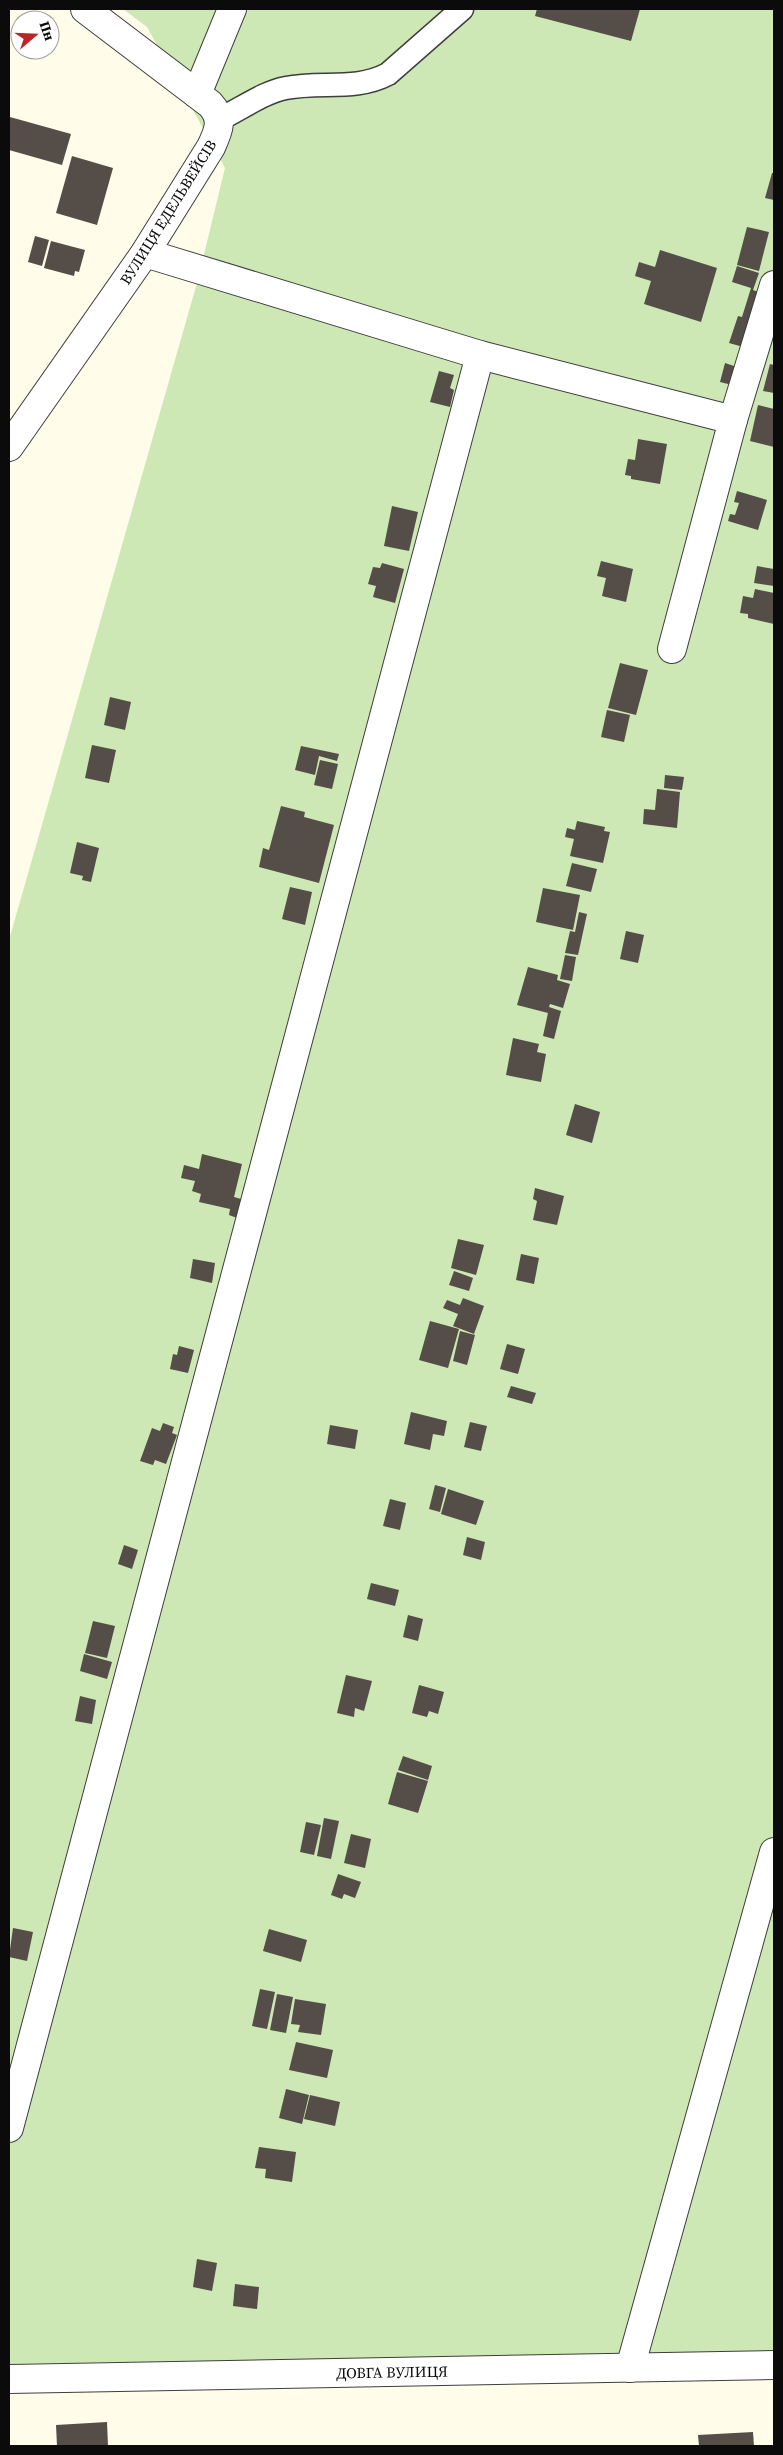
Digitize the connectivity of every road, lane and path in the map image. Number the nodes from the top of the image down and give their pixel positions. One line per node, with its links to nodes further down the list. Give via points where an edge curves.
1 (85, 9): 4 (street)
2 (232, 9): 4 (street)
3 (462, 9): 5 (lane, via 388,74 375,81 358,85 309,84 284,88)
4 (197, 94): 5 (street, via 210,104)
5 (220, 119): 6 (street, ВУЛИЦЯ ЕДЕЛЬВЕЙСІВ, via 220,128 211,147)
6 (145, 253): 8 (street); 10 (street, ВУЛИЦЯ ЕДЕЛЬВЕЙСІВ)
7 (774, 285): 9 (street)
8 (480, 355): 9 (street); 13 (street)
9 (733, 420): 11 (street)
10 (9, 447)
11 (672, 649)
12 (774, 1852): 15 (street)
13 (9, 2128)
14 (774, 2365): 15 (street, ДОВГА ВУЛИЦЯ)
15 (630, 2368): 16 (street, ДОВГА ВУЛИЦЯ)
16 (9, 2379)

